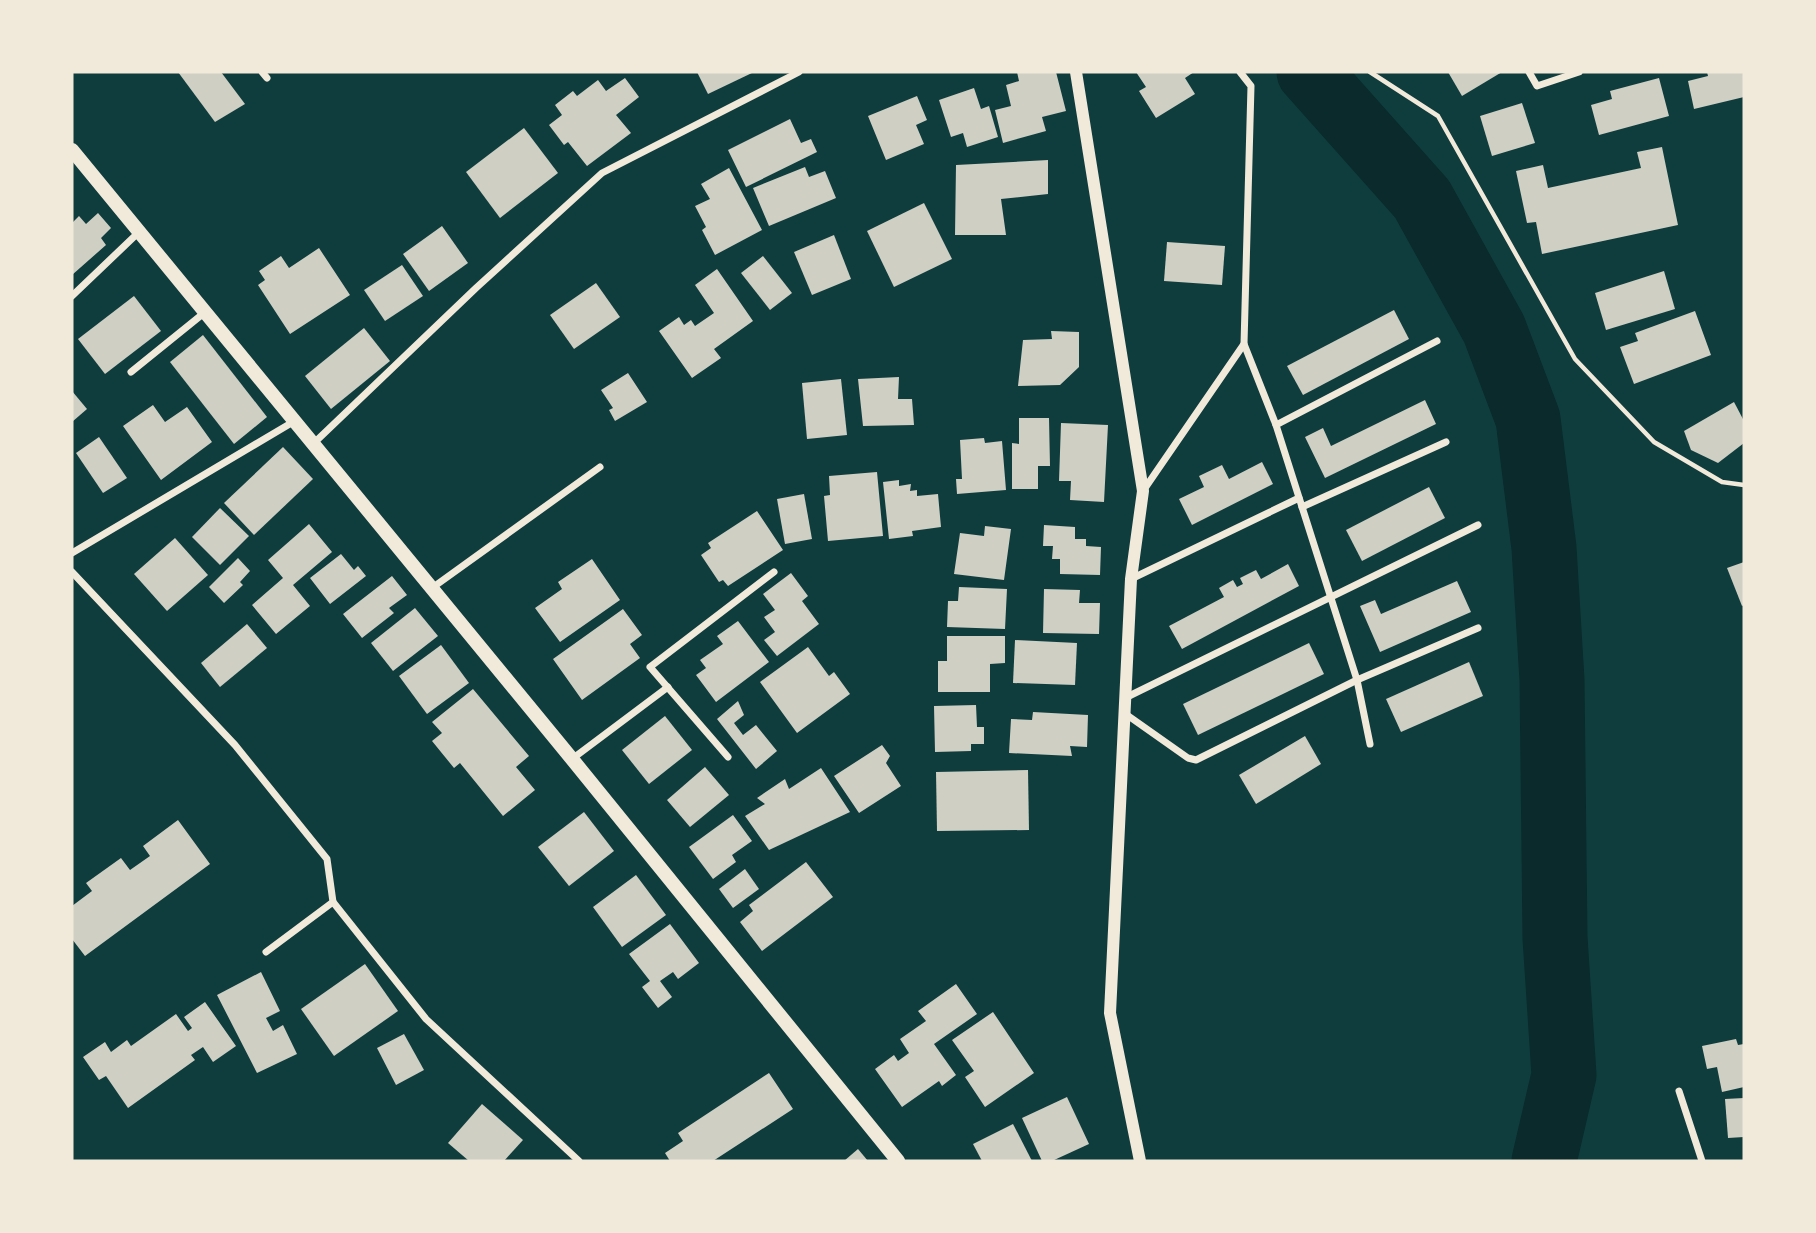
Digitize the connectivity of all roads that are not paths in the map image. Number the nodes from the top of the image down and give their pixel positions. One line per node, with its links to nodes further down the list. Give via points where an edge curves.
1 (799, 72): 16 (street, via 602,173)
2 (1076, 72): 18 (street)
3 (1240, 72): 11 (street, via 1251,86)
4 (1529, 72): 5 (street, via 1537,86)
5 (1578, 72)
6 (72, 150): 7 (main road)
7 (139, 233): 8 (street); 9 (main road)
8 (72, 296)
9 (204, 313): 12 (street); 13 (main road)
10 (1437, 341): 14 (street)
11 (1244, 344): 14 (street); 18 (street)
12 (131, 372)
13 (293, 422): 16 (main road); 22 (street)
14 (1276, 425): 19 (street)
15 (1446, 442): 20 (street)
16 (314, 443): 26 (main road)
17 (600, 467): 26 (street)
18 (1143, 491): 25 (street)
19 (1299, 498): 20 (street); 25 (street)
20 (1302, 507): 27 (street)
21 (1478, 525): 27 (street)
22 (72, 553)
23 (72, 572): 36 (street, via 234,745 327,859)
24 (774, 572): 30 (street, via 650,667)
25 (1131, 579): 31 (street)
26 (432, 588): 35 (main road)
27 (1330, 596): 29 (street); 31 (street)
28 (1478, 628): 29 (street)
29 (1357, 680): 32 (street, via 1196,760); 33 (street)
30 (668, 687): 34 (street); 35 (street)
31 (1128, 697): 32 (street)
32 (1126, 715): 41 (street, via 1110,1013)
33 (1370, 744)
34 (728, 757)
35 (572, 759): 40 (main road)
36 (334, 902): 37 (street); 39 (street, via 426,1020)
37 (266, 952)
38 (1679, 1091): 42 (street)
39 (579, 1161)
40 (898, 1161)
41 (1140, 1161)
42 (1702, 1161)

